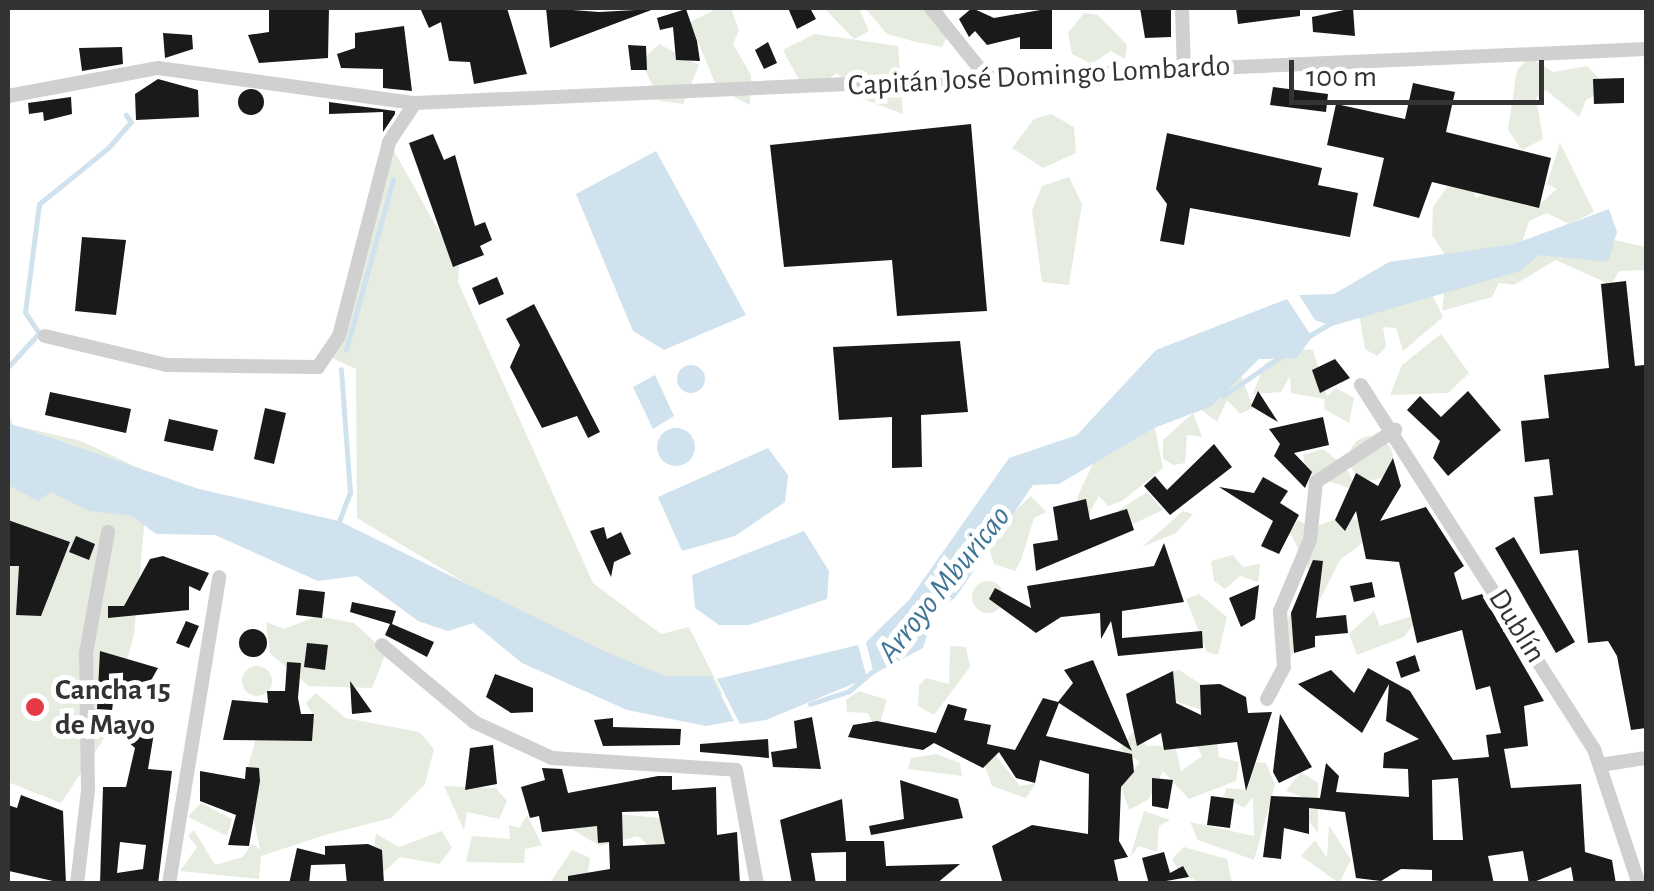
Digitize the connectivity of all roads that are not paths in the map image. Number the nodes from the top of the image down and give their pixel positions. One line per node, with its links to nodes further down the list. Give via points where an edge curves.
1 (931, 8): 5 (street)
2 (1182, 8): 4 (street)
3 (1646, 49): 4 (street, Capitán José Domingo Lombardo)
4 (1184, 70): 5 (street, Capitán José Domingo Lombardo)
5 (988, 78): 7 (street, Capitán José Domingo Lombardo)
6 (8, 96): 7 (street, Capitán José Domingo Lombardo, via 158,68)
7 (423, 102): 8 (street, via 388,142 340,336 318,367 167,365)
8 (45, 336)
9 (1362, 385): 10 (street, Dublín)
10 (1395, 430): 14 (street, via 1316,482 1310,540 1280,610 1284,667); 16 (street, Dublín)
11 (108, 532): 17 (street, via 86,653 88,791)
12 (219, 577): 18 (street)
13 (382, 645): 19 (street, via 474,722 552,758 736,770)
14 (1267, 698)
15 (1646, 758): 16 (street)
16 (1600, 765): 20 (street, Dublín)
17 (76, 884)
18 (170, 884)
19 (757, 884)
20 (1639, 884)

